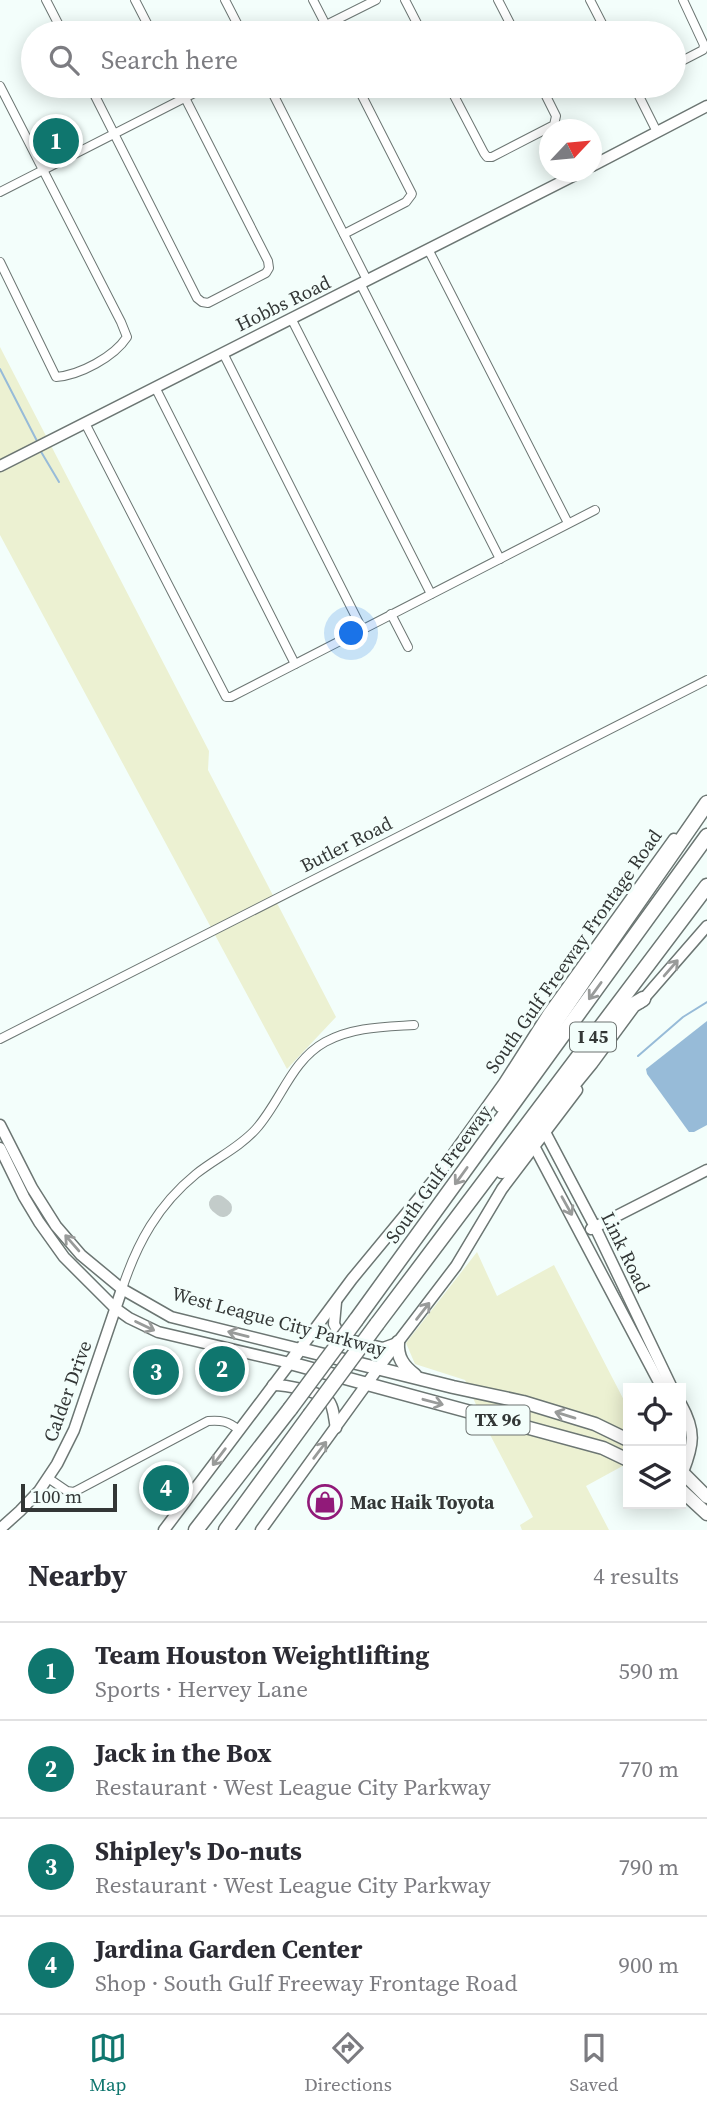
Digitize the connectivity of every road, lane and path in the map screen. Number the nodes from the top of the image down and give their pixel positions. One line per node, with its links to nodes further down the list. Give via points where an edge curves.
1 (46, 0): 10 (street)
2 (135, 0): 11 (street)
3 (225, 0): 12 (street)
4 (313, 0): 13 (street)
5 (376, 0): 14 (street)
6 (405, 0): 15 (street)
7 (498, 0): 16 (street)
8 (590, 0): 17 (street)
9 (683, 0): 18 (street, via 704,45)
10 (57, 21)
11 (146, 21)
12 (236, 21)
13 (324, 21)
14 (341, 21)
15 (416, 21)
16 (509, 21)
17 (601, 21)
18 (686, 59)
19 (0, 86): 32 (street)
20 (96, 98): 30 (street)
21 (183, 98): 30 (street)
22 (186, 98): 30 (street, via 268,261 266,273 238,289 208,303 197,298)
23 (275, 98): 35 (street)
24 (363, 98): 35 (street, via 412,194 406,202)
25 (455, 98): 26 (street, via 487,157 554,125 556,116)
26 (547, 98)
27 (640, 98): 29 (street)
28 (707, 106): 29 (main road)
29 (657, 132): 31 (main road)
30 (114, 134): 32 (street)
31 (602, 161)
32 (43, 170): 34 (street); 37 (street, via 127,337 97,362 56,377)
33 (562, 182): 36 (main road, Hobbs Road)
34 (0, 192)
35 (344, 234): 38 (street)
36 (428, 249): 38 (main road, Hobbs Road); 45 (street)
37 (0, 262)
38 (364, 282): 39 (main road, Hobbs Road); 46 (street)
39 (292, 318): 40 (main road, Hobbs Road); 47 (street)
40 (223, 353): 41 (main road, Hobbs Road); 49 (street)
41 (155, 387): 42 (main road, Hobbs Road); 51 (street)
42 (85, 423): 43 (main road, Hobbs Road); 51 (street, via 226,697)
43 (0, 466)
44 (595, 510): 45 (street)
45 (568, 523): 46 (street)
46 (500, 559): 47 (street)
47 (431, 594): 48 (street)
48 (391, 614): 49 (street); 50 (street)
49 (362, 629): 51 (street)
50 (408, 647)
51 (295, 664)
52 (707, 680): 60 (street, Butler Road)
53 (707, 794): 71 (main road, South Gulf Freeway Frontage Road, via 438,1175)
54 (707, 803): 65 (highway, via 552,1025 493,1117)
55 (707, 836): 65 (highway, South Gulf Freeway / I 45, one-way to 65)
56 (707, 886): 67 (highway, South Gulf Freeway / I 45)
57 (707, 926): 58 (main road, one-way to 57)
58 (643, 999): 62 (main road); 67 (highway, via 501,1174)
59 (414, 1026): 70 (street, via 352,1031 310,1053 254,1132 196,1174 158,1213 131,1261)
60 (0, 1039)
61 (0, 1125): 70 (main road, West League City Parkway, one-way to 61, via 81,1255 56,1226)
62 (545, 1132): 63 (main road); 68 (main road, Link Road)
63 (534, 1146): 69 (main road, Link Road, one-way to 69); 74 (main road, one-way to 63, via 456,1266)
64 (0, 1148): 72 (main road, West League City Parkway, via 24,1197 64,1257)
65 (477, 1153): 96 (highway, South Gulf Freeway / I 45, one-way to 96, bridge, via 290,1409)
66 (707, 1170): 68 (main road)
67 (478, 1188): 97 (highway, South Gulf Freeway / I 45, bridge)
68 (595, 1227): 69 (main road); 73 (main road, Link Road)
69 (581, 1234): 73 (main road, Link Road)
70 (122, 1289): 72 (main road, Calder Drive); 75 (main road, West League City Parkway, one-way to 70, via 171,1317)
71 (336, 1300): 74 (main road, via 334,1324 351,1340 383,1348); 75 (main road, South Gulf Freeway Frontage Road)
72 (116, 1308): 76 (main road, West League City Parkway, one-way to 76, via 158,1332); 90 (main road, Calder Drive, via 74,1430)
73 (629, 1311): 79 (main road, Link Road); 80 (main road, Link Road)
74 (398, 1343): 77 (main road); 78 (main road, via 406,1369)
75 (300, 1349): 76 (main road, South Gulf Freeway Frontage Road); 77 (main road, West League City Parkway / TX 96)
76 (290, 1363): 81 (main road, West League City Parkway / TX 96); 82 (main road, South Gulf Freeway Frontage Road)
77 (379, 1367): 78 (main road, West League City Parkway / TX 96); 81 (main road)
78 (421, 1379): 86 (main road, West League City Parkway / TX 96, one-way to 78, via 535,1406)
79 (660, 1383)
80 (669, 1383)
81 (367, 1384): 84 (main road); 87 (main road, West League City Parkway / TX 96, one-way to 87, via 603,1448)
82 (273, 1385): 84 (main road, via 296,1387 327,1400); 85 (main road, South Gulf Freeway Frontage Road)
83 (686, 1414): 88 (main road, via 691,1423 691,1447)
84 (336, 1427): 98 (main road, one-way to 84)
85 (239, 1430): 90 (street, via 221,1420 208,1421 74,1492); 95 (main road, South Gulf Freeway Frontage Road, one-way to 95)
86 (623, 1438)
87 (623, 1458)
88 (686, 1460)
89 (686, 1475): 92 (main road)
90 (48, 1478): 94 (main road, Calder Drive)
91 (686, 1495): 93 (main road)
92 (707, 1497)
93 (707, 1514)
94 (0, 1529)
95 (164, 1530)
96 (194, 1530)
97 (226, 1530)
98 (261, 1530)

